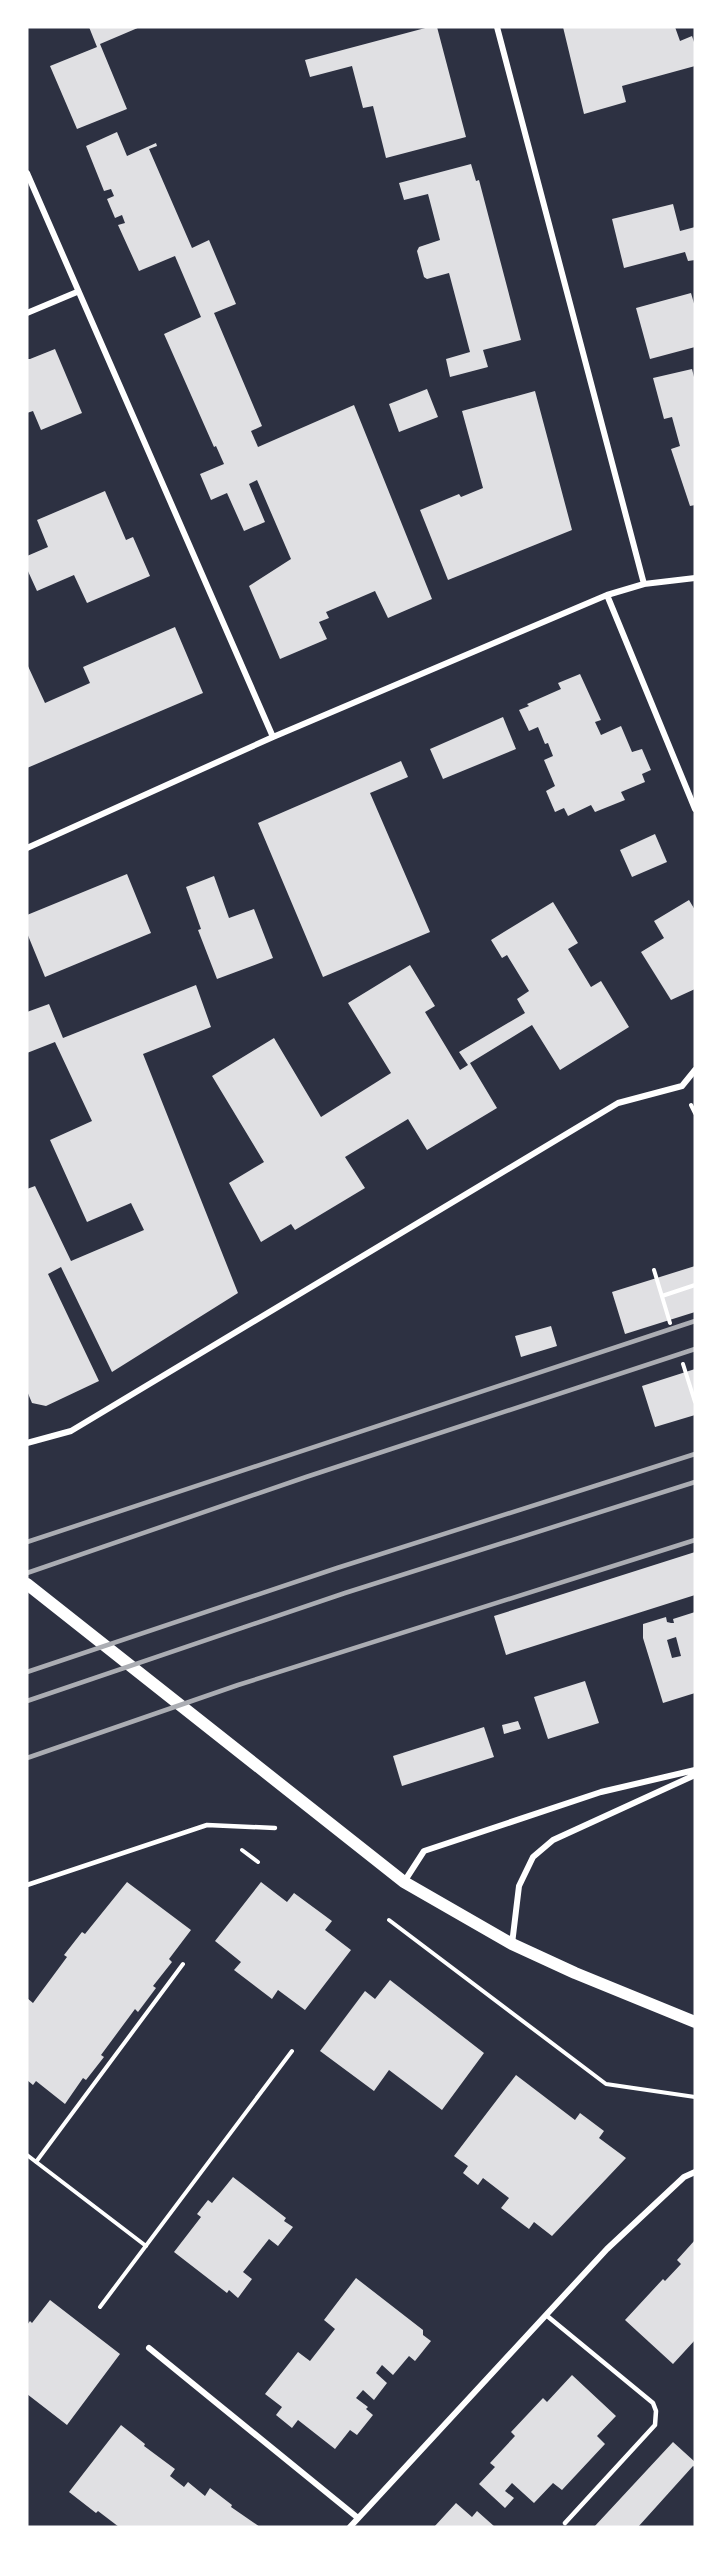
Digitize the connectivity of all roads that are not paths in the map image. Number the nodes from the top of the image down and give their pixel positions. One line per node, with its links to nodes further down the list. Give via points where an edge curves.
1 (497, 27): 6 (street)
2 (27, 173): 3 (street)
3 (77, 292): 4 (street); 8 (street)
4 (27, 313)
5 (695, 578): 6 (street)
6 (644, 584): 7 (street)
7 (607, 595): 8 (street); 9 (street)
8 (273, 737): 10 (street)
9 (695, 809)
10 (27, 848)
11 (695, 1070): 12 (street, via 682,1086 618,1103 71,1431)
12 (27, 1443)
13 (27, 1584): 17 (main road)
14 (695, 1770): 17 (street, via 601,1792 424,1851)
15 (695, 1775): 19 (street, via 553,1840 533,1857 519,1886)
16 (275, 1828): 18 (lane, via 207,1825)
17 (404, 1882): 19 (main road)
18 (27, 1885)
19 (512, 1944): 20 (main road)
20 (695, 2022)
21 (695, 2172): 22 (street, via 684,2177 607,2249)
22 (546, 2315): 24 (street); 25 (lane, via 653,2403 656,2411 655,2425)
23 (149, 2348): 24 (street)
24 (358, 2518): 26 (street)
25 (565, 2523)
26 (350, 2527)

